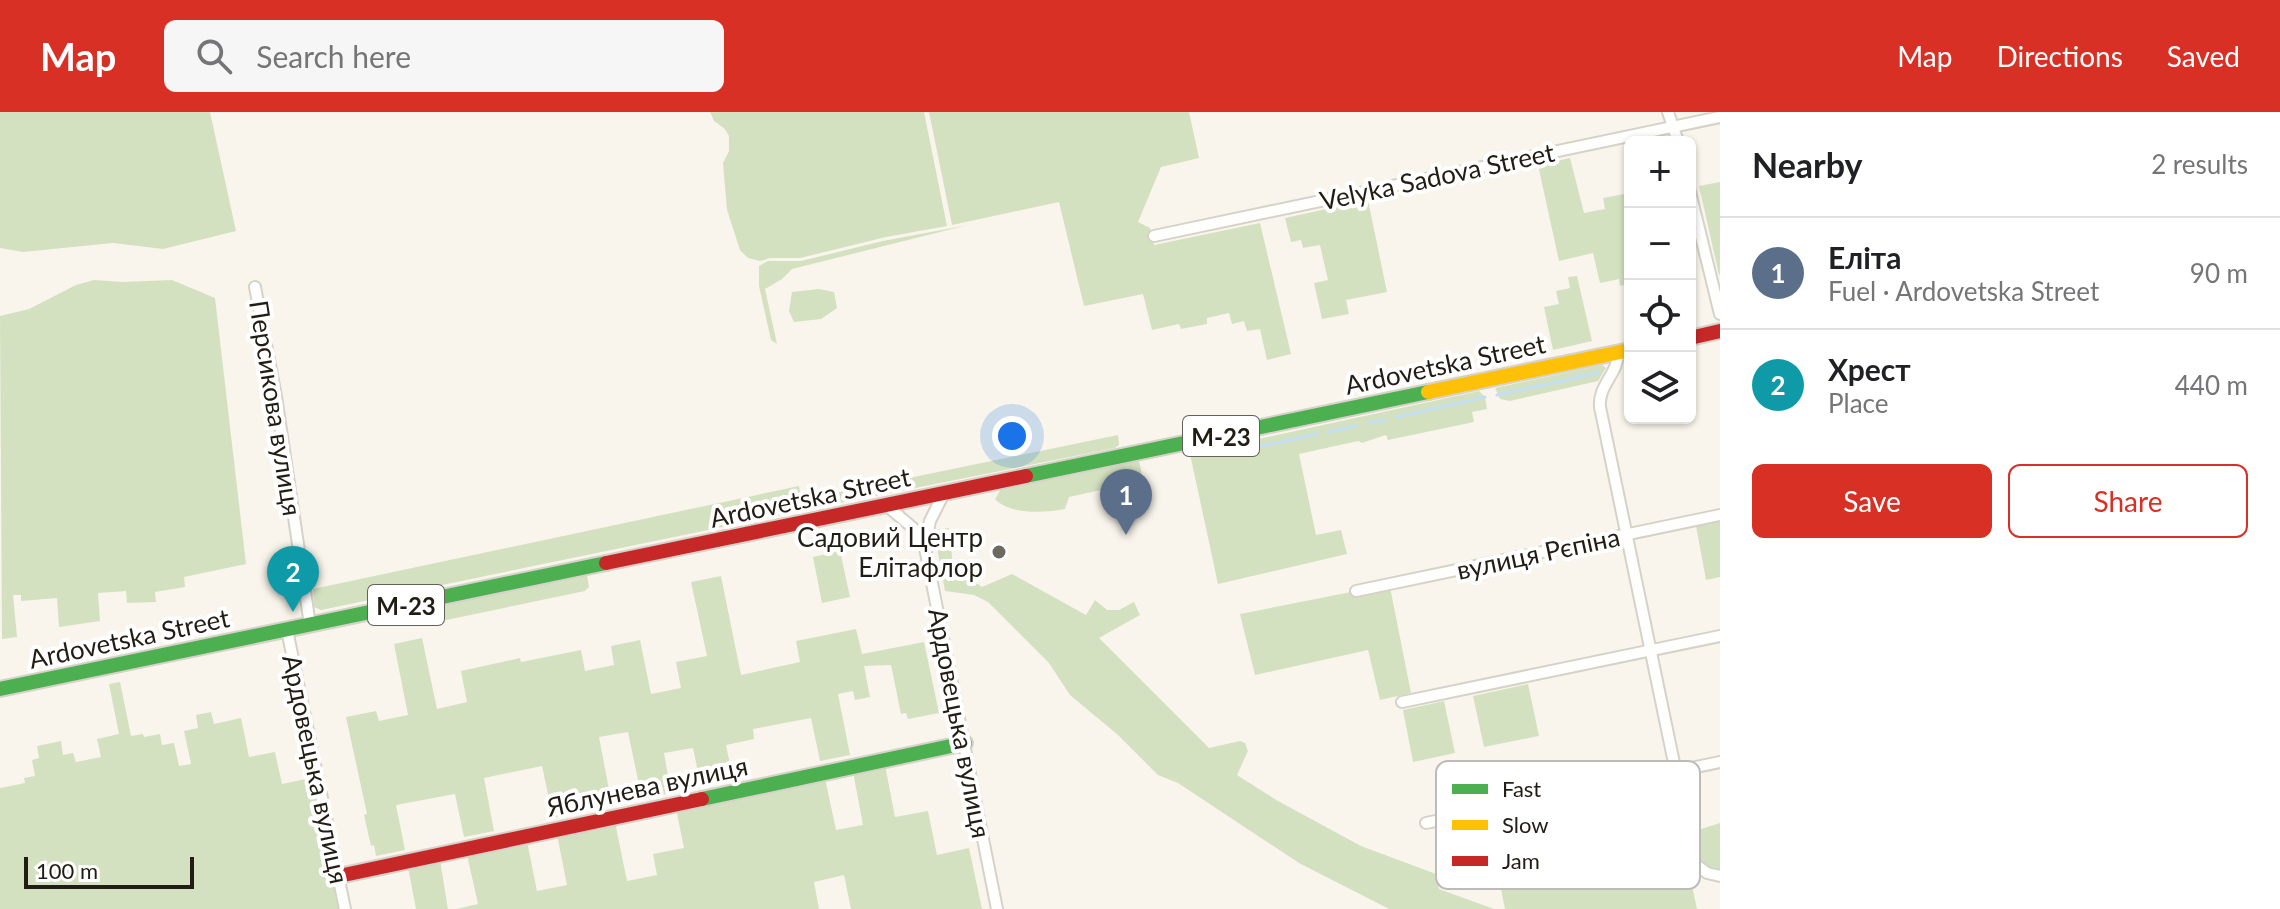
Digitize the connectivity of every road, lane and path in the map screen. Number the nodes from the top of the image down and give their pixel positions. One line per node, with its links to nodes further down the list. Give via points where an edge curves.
1 (1668, 112): 3 (street)
2 (1720, 117): 3 (street, Velyka Sadova Street)
3 (1674, 127): 4 (street); 6 (street, Velyka Sadova Street)
4 (1676, 136)
5 (1694, 208): 8 (street)
6 (1154, 236)
7 (255, 287): 18 (street, Персикова вулиця)
8 (1720, 314)
9 (1720, 331): 10 (main road)
10 (1696, 337)
11 (1624, 351): 12 (main road, Ardovetska Street / М-23); 15 (street, via 1599,400)
12 (944, 493): 13 (main road, Ardovetska Street / М-23); 16 (street)
13 (886, 505): 16 (street, Ардовецька вулиця, via 913,528); 18 (main road, Ardovetska Street / М-23)
14 (1720, 515): 15 (street, вулиця Рєпіна)
15 (1626, 534): 17 (street, вулиця Рєпіна); 21 (street)
16 (925, 548): 24 (street, Ардовецька вулиця)
17 (1356, 591)
18 (310, 625): 19 (main road, Ardovetska Street / М-23)
19 (287, 630): 22 (main road, Ardovetska Street / М-23); 31 (street, Ардовецька вулиця)
20 (1720, 636): 21 (street)
21 (1651, 651): 23 (street); 25 (street)
22 (0, 689)
23 (1402, 702)
24 (957, 744): 31 (main road, Яблунева вулиця); 34 (street, Ардовецька вулиця)
25 (1674, 761)
26 (1720, 762): 27 (street)
27 (1700, 766)
28 (1436, 821): 29 (street)
29 (1426, 823)
30 (1700, 868): 32 (street)
31 (339, 876): 33 (street, Ардовецька вулиця)
32 (1720, 876)
33 (345, 909)
34 (997, 909)

